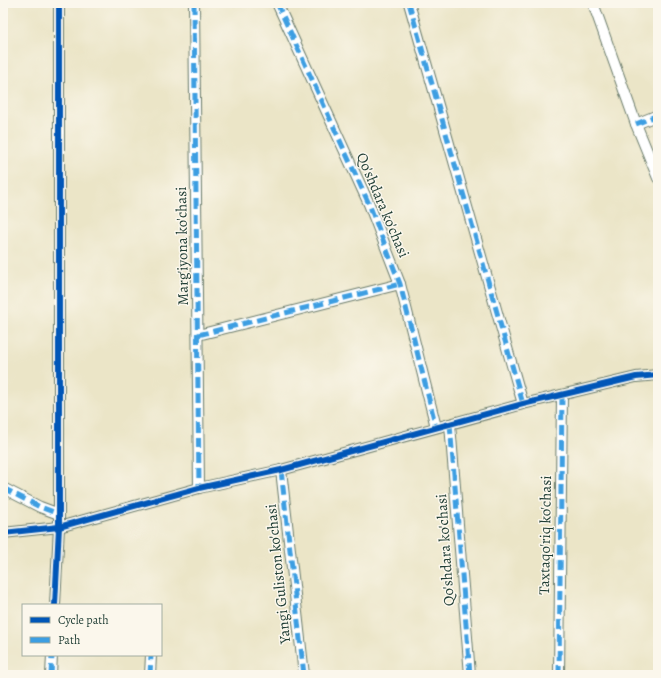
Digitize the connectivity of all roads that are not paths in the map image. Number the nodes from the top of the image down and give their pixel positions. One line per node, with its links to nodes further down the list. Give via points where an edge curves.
1 (59, 3): 19 (street)
2 (194, 3): 10 (street, Marg'iyona ko'chasi)
3 (277, 3): 9 (street, Qo'shdara ko'chasi, via 369,204)
4 (409, 3): 13 (street)
5 (593, 3): 7 (street)
6 (658, 115): 7 (street)
7 (636, 124): 8 (street)
8 (658, 178)
9 (400, 284): 10 (street); 15 (street, Qo'shdara ko'chasi)
10 (198, 335): 18 (street, Marg'iyona ko'chasi)
11 (658, 375): 12 (street, via 636,377)
12 (562, 395): 13 (street); 29 (street, Taxtaqo'riq ko'chasi)
13 (523, 404): 14 (street)
14 (450, 424): 15 (street); 28 (street, Qo'shdara ko'chasi)
15 (436, 428): 16 (street)
16 (281, 470): 18 (street); 27 (street, Yangi Guliston ko'chasi)
17 (3, 488): 19 (street)
18 (199, 488): 20 (street)
19 (59, 514): 20 (street)
20 (59, 527): 21 (street); 22 (street)
21 (3, 533)
22 (55, 604)
23 (52, 656): 25 (street)
24 (151, 656): 26 (street)
25 (51, 675)
26 (150, 675)
27 (304, 675)
28 (470, 675)
29 (559, 675)

